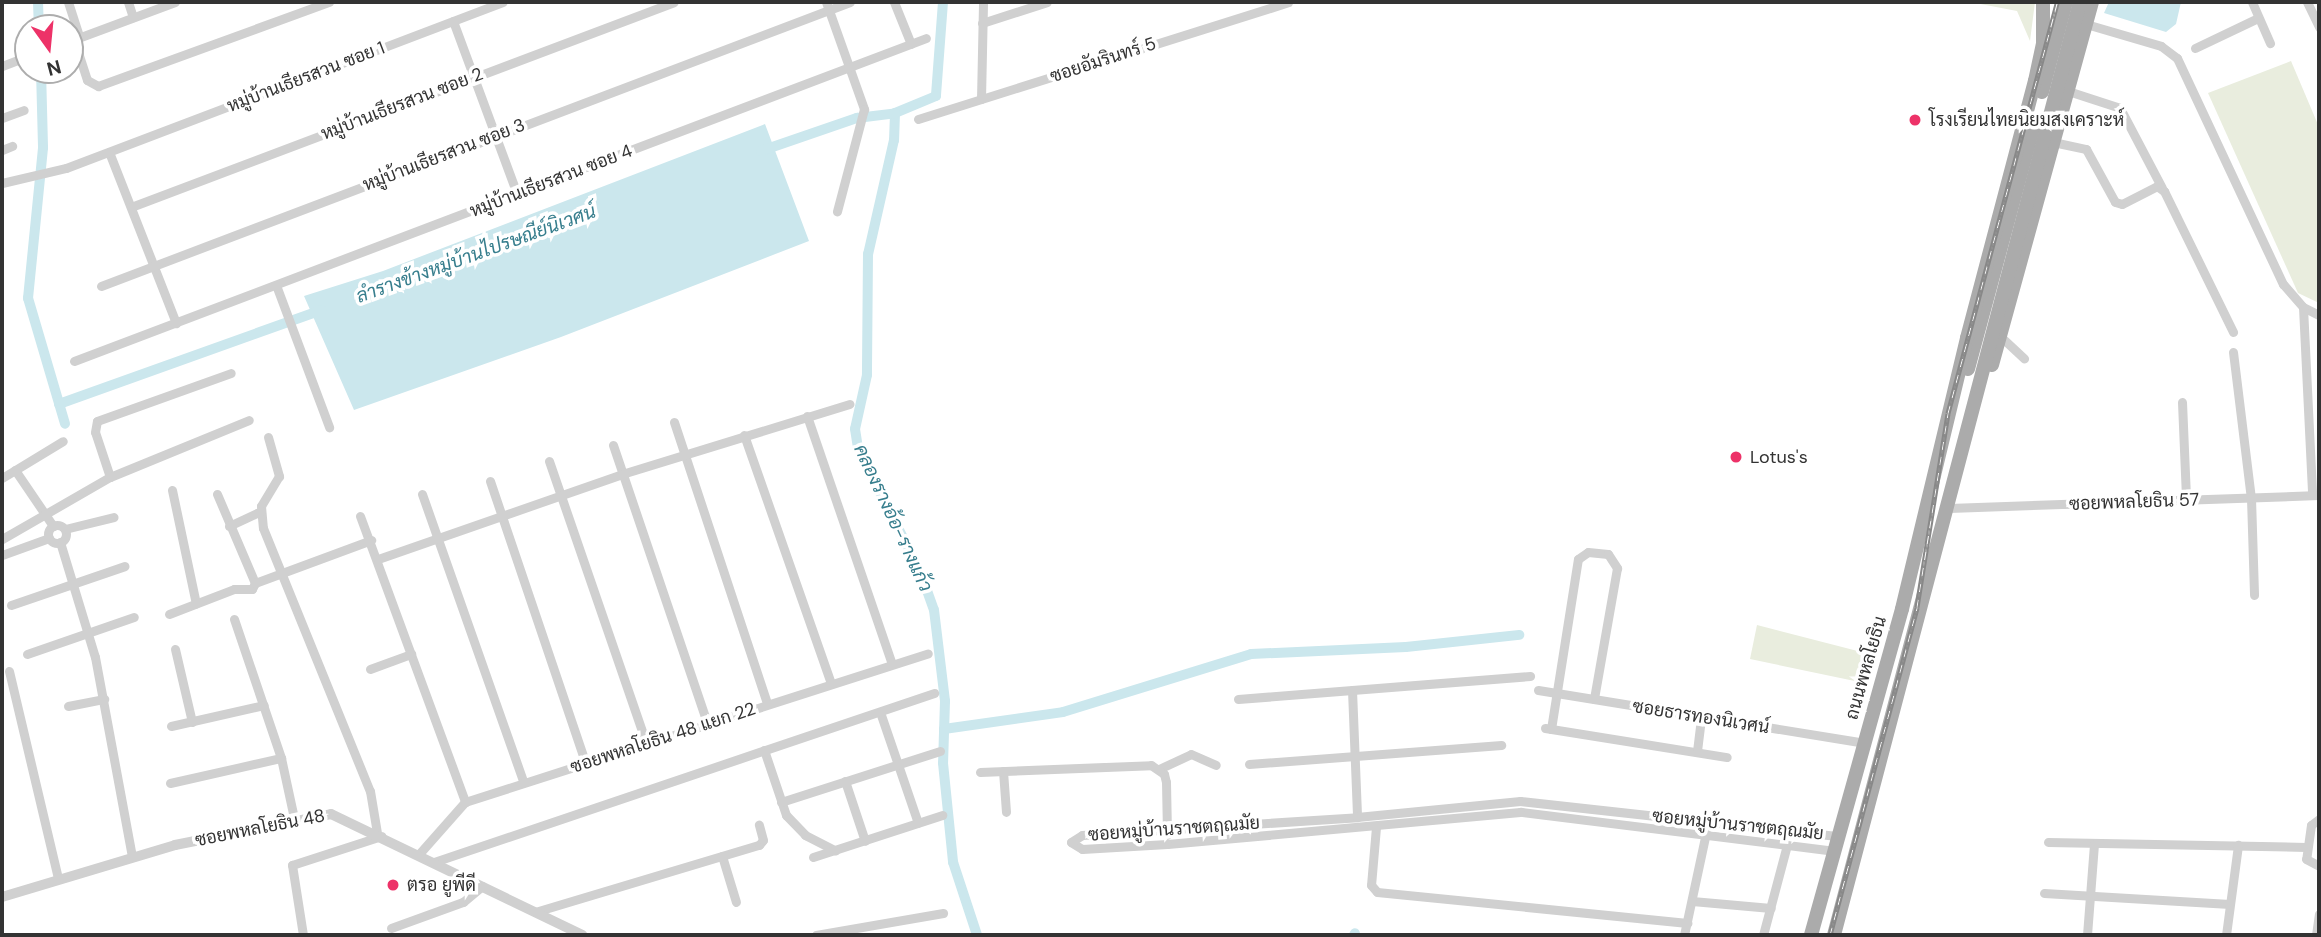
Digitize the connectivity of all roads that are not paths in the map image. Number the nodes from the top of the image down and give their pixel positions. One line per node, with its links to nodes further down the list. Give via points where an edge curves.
1 (128, 2): 18 (street)
2 (175, 2): 18 (street)
3 (329, 2): 30 (street, via 98,86 87,80)
4 (503, 2): 20 (street, หมู่บ้านเธียรสวน ซอย 1)
5 (674, 2): 31 (street, หมู่บ้านเธียรสวน ซอย 2)
6 (850, 2): 17 (street, หมู่บ้านเธียรสวน ซอย 3)
7 (894, 2): 27 (street)
8 (983, 2): 21 (street)
9 (1047, 2): 21 (street)
10 (1287, 2): 33 (street, ซอยอัมรินทร์ 5)
11 (2043, 2): 61 (main road, ถนนพหลโยธิน, via 2041,57)
12 (2066, 2): 61 (main road, ถนนพหลโยธิน, via 1977,339)
13 (2080, 2): 63 (main road)
14 (2092, 2): 22 (main road)
15 (2252, 2): 19 (street)
16 (2307, 2): 23 (street)
17 (827, 6): 29 (street); 37 (street, หมู่บ้านเธียรสวน ซอย 3)
18 (133, 16): 24 (street)
19 (2258, 18): 26 (street); 28 (street)
20 (453, 21): 31 (street); 41 (street, หมู่บ้านเธียรสวน ซอย 1)
21 (982, 23): 33 (street)
22 (2086, 24): 32 (main road); 50 (street, via 2161,46 2176,58 2283,284)
23 (2319, 27)
24 (84, 35)
25 (926, 38): 27 (street, หมู่บ้านเธียรสวน ซอย 4)
26 (2270, 43)
27 (911, 44): 29 (street, หมู่บ้านเธียรสวน ซอย 4)
28 (2196, 48)
29 (851, 69): 44 (street, หมู่บ้านเธียรสวน ซอย 4); 46 (street, via 865,121)
30 (84, 71)
31 (472, 77): 37 (street); 45 (street, หมู่บ้านเธียรสวน ซอย 2)
32 (2068, 92): 38 (main road); 43 (street, via 2120,108)
33 (981, 99): 36 (street, ซอยอัมรินทร์ 5)
34 (24, 110): 35 (street)
35 (2, 118)
36 (918, 119)
37 (494, 136): 44 (street); 47 (street, หมู่บ้านเธียรสวน ซอย 3)
38 (2053, 142): 43 (street, via 2086,149 2115,202); 54 (main road)
39 (12, 146): 40 (street)
40 (2, 150)
41 (109, 152): 42 (street, หมู่บ้านเธียรสวน ซอย 1, via 44,175); 45 (street)
42 (2, 183)
43 (2162, 188): 53 (street)
44 (517, 194): 48 (street, หมู่บ้านเธียรสวน ซอย 4)
45 (131, 206): 47 (street)
46 (837, 211)
47 (154, 266): 49 (street, หมู่บ้านเธียรสวน ซอย 3); 52 (street)
48 (276, 285): 52 (street, หมู่บ้านเธียรสวน ซอย 4); 66 (street)
49 (101, 286)
50 (2303, 307): 51 (street); 81 (street)
51 (2319, 315)
52 (176, 323): 57 (street, หมู่บ้านเธียรสวน ซอย 4)
53 (2233, 332)
54 (2000, 336): 56 (street); 63 (main road)
55 (2233, 352): 83 (street)
56 (2024, 358)
57 (74, 361)
58 (231, 373): 75 (street, via 97,421 95,432)
59 (2182, 402): 84 (street)
60 (849, 404): 62 (street)
61 (1952, 410): 137 (main road, ถนนพหลโยธิน)
62 (807, 416): 67 (street); 116 (street)
63 (1972, 416): 85 (main road)
64 (249, 420): 75 (street)
65 (674, 422): 71 (street)
66 (329, 427)
67 (744, 435): 71 (street); 120 (street)
68 (268, 437): 86 (street, via 279,476)
69 (63, 441): 73 (street)
70 (613, 445): 74 (street)
71 (684, 454): 74 (street); 128 (street)
72 (549, 461): 82 (street)
73 (15, 470): 76 (street); 87 (street)
74 (622, 474): 82 (street); 134 (street)
75 (110, 477): 87 (street)
76 (2, 478)
77 (490, 481): 88 (street)
78 (172, 490): 106 (street)
79 (216, 494): 92 (street)
80 (422, 494): 94 (street)
81 (2316, 494): 83 (street, ซอยพหลโยธิน 57)
82 (561, 496): 88 (street); 136 (street)
83 (2251, 498): 84 (street, ซอยพหลโยธิน 57); 105 (street)
84 (2186, 499): 85 (street, ซอยพหลโยธิน 57)
85 (1949, 508): 209 (main road)
86 (261, 511): 92 (street); 102 (street)
87 (45, 513): 91 (street); 95 (street)
88 (501, 515): 94 (street); 145 (street)
89 (360, 516): 97 (street)
90 (114, 517): 93 (street)
91 (53, 526): 93 (street); 96 (street)
92 (229, 526): 104 (street)
93 (65, 529): 98 (street)
94 (440, 536): 100 (street); 154 (street)
95 (2, 538)
96 (49, 538): 98 (street); 99 (street)
97 (371, 540): 100 (street); 102 (street)
98 (60, 542): 103 (street)
99 (2, 555)
100 (378, 559): 115 (street)
101 (125, 566): 103 (street)
102 (281, 573): 104 (street); 170 (street, via 370,791)
103 (75, 583): 107 (street); 111 (street)
104 (256, 583): 106 (street, via 252,589 239,588)
105 (2254, 595)
106 (196, 604): 108 (street)
107 (10, 605)
108 (169, 614)
109 (134, 617): 111 (street)
110 (234, 620): 129 (street)
111 (89, 633): 114 (street); 125 (street)
112 (175, 649): 133 (street)
113 (928, 653): 116 (street, ซอยพหลโยธิน 48 แยก 22)
114 (27, 654)
115 (411, 654): 117 (street); 155 (street)
116 (892, 664): 120 (street, ซอยพหลโยธิน 48 แยก 22)
117 (370, 669)
118 (9, 671): 189 (street)
119 (1530, 676): 121 (street)
120 (831, 683): 128 (street, ซอยพหลโยธิน 48 แยก 22)
121 (1352, 690): 126 (street); 142 (street)
122 (1538, 691): 124 (street, ซอยธารทองนิเวศน์)
123 (934, 693): 131 (street)
124 (1558, 694): 127 (street, ซอยธารทองนิเวศน์); 127 (street, via 1578,559 1588,552 1608,555 1618,568); 141 (street, via 1548,728)
125 (104, 699): 130 (street); 184 (street)
126 (1238, 699)
127 (1594, 699): 132 (street, ซอยธารทองนิเวศน์)
128 (767, 703): 134 (street, ซอยพหลโยธิน 48 แยก 22)
129 (264, 705): 133 (street); 144 (street)
130 (68, 706)
131 (880, 712): 139 (street); 146 (street)
132 (1701, 718): 137 (street, ซอยธารทองนิเวศน์); 141 (street)
133 (192, 722): 135 (street)
134 (707, 723): 136 (street, ซอยพหลโยธิน 48 แยก 22)
135 (171, 726)
136 (646, 743): 145 (street, ซอยพหลโยธิน 48 แยก 22)
137 (1864, 743): 172 (main road, ถนนพหลโยธิน)
138 (1501, 745): 142 (street)
139 (764, 750): 156 (street); 187 (street)
140 (940, 751): 146 (street)
141 (1697, 751): 143 (street)
142 (1354, 756): 147 (street); 160 (street)
143 (1727, 757)
144 (281, 758): 153 (street); 161 (street)
145 (586, 764): 154 (street, ซอยพหลโยธิน 48 แยก 22)
146 (898, 764): 152 (street); 164 (street)
147 (1249, 764)
148 (1216, 765): 149 (street, via 1191,754)
149 (1159, 769): 150 (street, via 1152,765); 169 (street, via 1166,782)
150 (1003, 771): 151 (street); 158 (street)
151 (980, 772)
152 (845, 781): 156 (street); 174 (street)
153 (170, 783)
154 (524, 783): 155 (street, ซอยพหลโยธิน 48 แยก 22)
155 (465, 802): 183 (street)
156 (781, 802): 181 (street, via 793,825)
157 (1441, 810): 160 (street, ซอยหมู่บ้านราชตฤณมัย); 163 (street); 166 (street, ซอยหมู่บ้านราชตฤณมัย, via 1532,801)
158 (1006, 812)
159 (942, 814): 164 (street)
160 (1357, 817): 165 (street, ซอยหมู่บ้านราชตฤณมัย)
161 (294, 818): 170 (street, ซอยพหลโยธิน 48, via 331,814); 184 (street, ซอยพหลโยธิน 48)
162 (2319, 820): 180 (street, via 2312,823)
163 (1440, 821): 168 (street, ซอยหมู่บ้านราชตฤณมัย); 171 (street, ซอยหมู่บ้านราชตฤณมัย, via 1520,812)
164 (918, 823): 174 (street)
165 (1259, 823): 169 (street, ซอยหมู่บ้านราชตฤณมัย); 173 (street)
166 (1708, 823): 171 (street); 172 (street, ซอยหมู่บ้านราชตฤณมัย)
167 (759, 825): 185 (street, via 762,843)
168 (1376, 827): 173 (street, ซอยหมู่บ้านราชตฤณมัย); 201 (street, via 1371,885 1377,892)
169 (1167, 831): 176 (street); 176 (street, ซอยหมู่บ้านราชตฤณมัย, via 1082,835 1071,842 1082,849)
170 (380, 834): 183 (street, ซอยพหลโยธิน 48); 203 (street, via 292,865)
171 (1705, 835): 178 (street, ซอยหมู่บ้านราชตฤณมัย); 194 (street)
172 (1839, 836): 182 (main road, ถนนพหลโยธิน)
173 (1259, 837): 176 (street, ซอยหมู่บ้านราชตฤณมัย)
174 (865, 841): 181 (street)
175 (2048, 842): 177 (street)
176 (1167, 844)
177 (2094, 844): 179 (street); 192 (street)
178 (1787, 845): 182 (street, ซอยหมู่บ้านราชตฤณมัย); 197 (street)
179 (2238, 845): 180 (street); 196 (street)
180 (2306, 847): 188 (street, via 2307,862)
181 (835, 850): 186 (street)
182 (1835, 851): 208 (main road, ถนนพหลโยธิน)
183 (419, 854): 187 (street, ซอยพหลโยธิน 48)
184 (132, 856): 189 (street, ซอยพหลโยธิน 48)
185 (722, 856): 195 (street); 198 (street)
186 (813, 857)
187 (434, 862): 190 (street, ซอยพหลโยธิน 48)
188 (2319, 866)
189 (58, 879): 193 (street, ซอยพหลโยธิน 48)
190 (482, 886): 198 (street, ซอยพหลโยธิน 48); 202 (street, via 463,902)
191 (2044, 893): 192 (street)
192 (2090, 896): 196 (street); 210 (street)
193 (2, 897)
194 (1692, 901): 197 (street); 201 (street)
195 (736, 902)
196 (2230, 904): 211 (street)
197 (1770, 908): 207 (street)
198 (535, 912): 204 (street, ซอยพหลโยธิน 48)
199 (943, 913): 205 (street)
200 (2319, 914): 212 (street)
201 (1687, 923): 206 (street)
202 (391, 928)
203 (303, 935)
204 (582, 935)
205 (816, 935)
206 (1684, 935)
207 (1763, 935)
208 (1811, 935)
209 (1834, 935)
210 (2087, 935)
211 (2226, 935)
212 (2316, 935)

